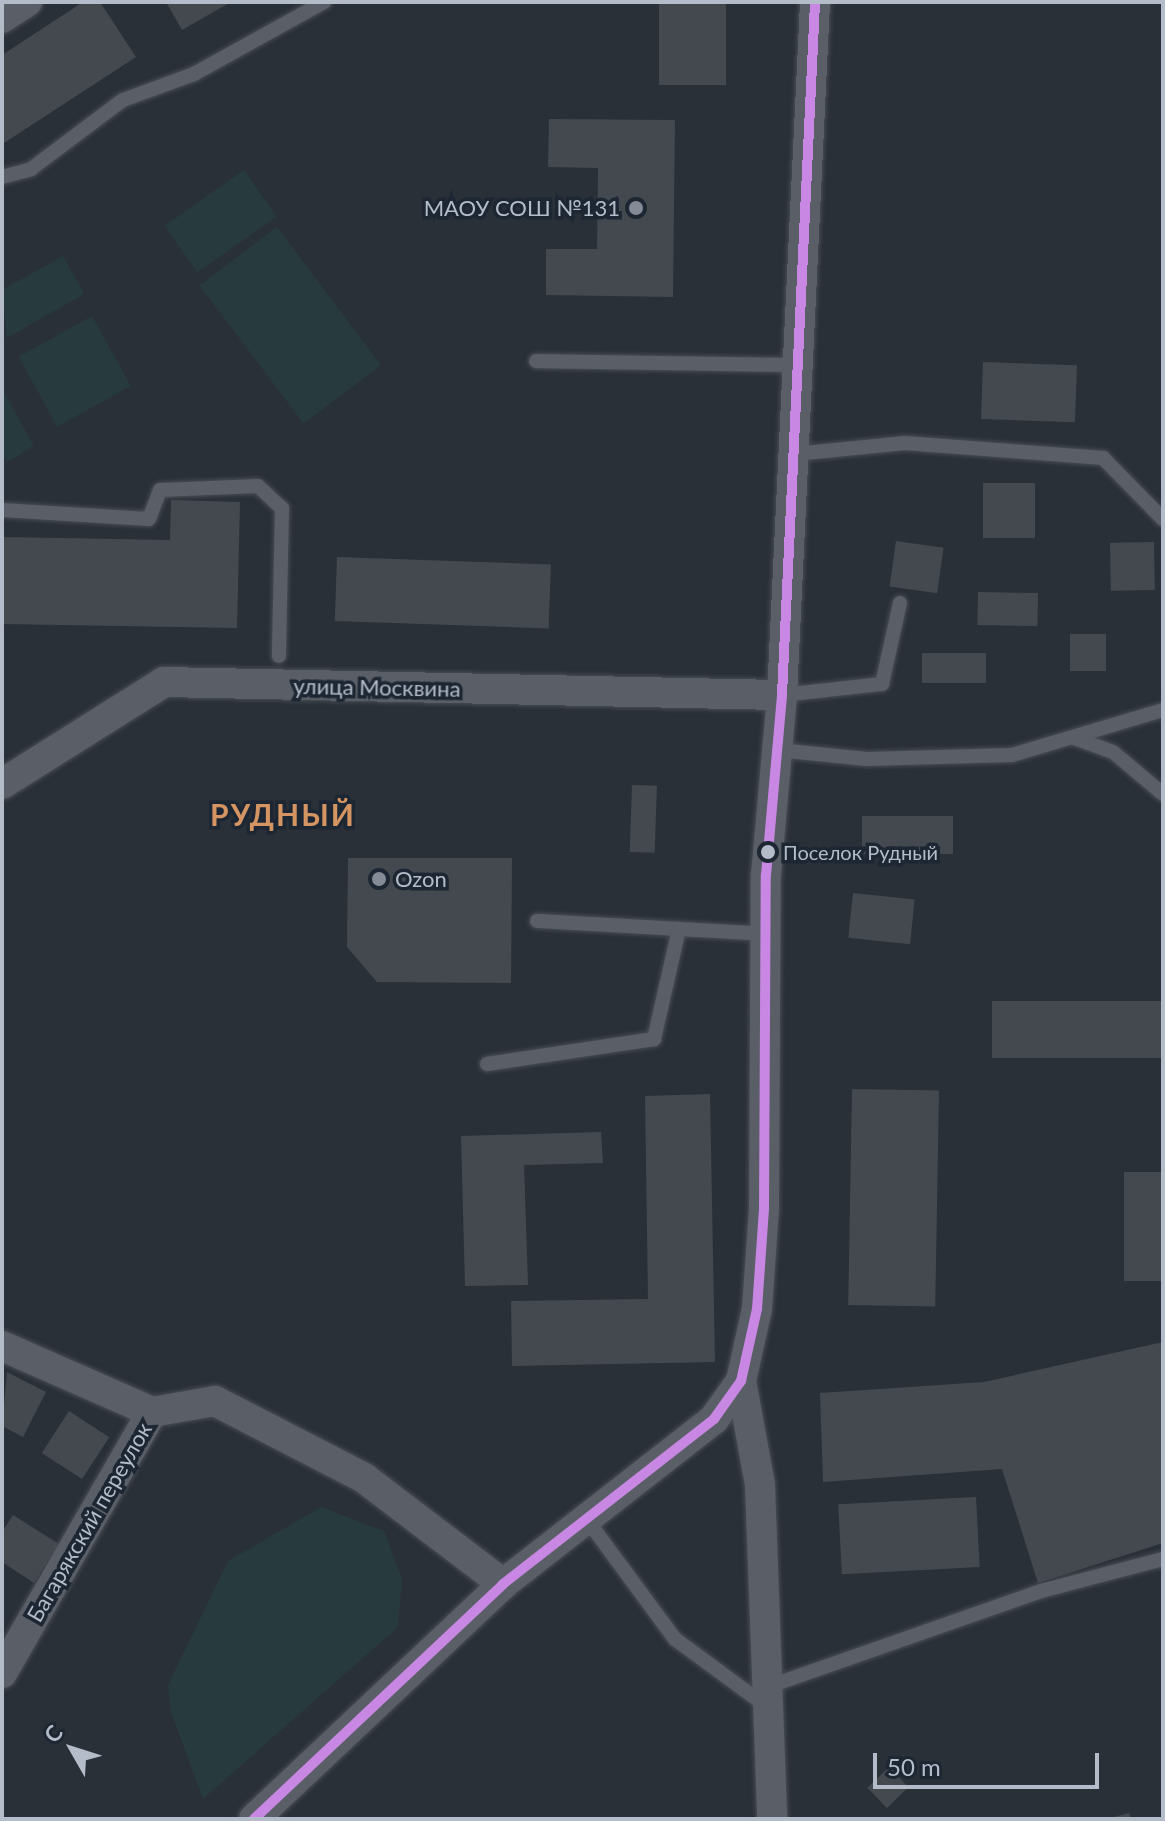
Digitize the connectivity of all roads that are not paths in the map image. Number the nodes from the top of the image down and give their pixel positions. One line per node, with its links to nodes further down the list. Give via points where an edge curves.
1 (27, 2): 4 (street)
2 (324, 2): 5 (lane, via 194,74 123,100 31,169)
3 (815, 2): 7 (street)
4 (2, 18)
5 (2, 177)
6 (536, 361): 7 (lane)
7 (799, 365): 8 (street)
8 (795, 454): 10 (lane, via 905,443 1103,458); 13 (street)
9 (2, 510): 12 (lane, via 149,519 160,490 258,486 282,508)
10 (1163, 519)
11 (900, 603): 13 (lane, via 882,684)
12 (279, 656)
13 (782, 695): 16 (street); 17 (street, улица Москвина, via 164,682)
14 (1163, 710): 15 (lane)
15 (1074, 738): 16 (lane, via 1012,755 867,759); 18 (lane, via 1113,752)
16 (778, 750): 21 (street)
17 (2, 784)
18 (1163, 794)
19 (537, 921): 20 (lane)
20 (679, 929): 21 (lane); 22 (lane, via 654,1039)
21 (766, 934): 24 (street, via 764,1208 757,1309)
22 (487, 1064)
23 (2, 1346): 25 (street)
24 (741, 1381): 26 (street, via 714,1419); 30 (street, via 760,1485)
25 (152, 1412): 28 (street, via 215,1401 364,1478); 29 (street, Багарякский переулок)
26 (585, 1517): 28 (street); 30 (lane, via 675,1639)
27 (1163, 1559): 30 (lane, via 1013,1600)
28 (503, 1584): 31 (street)
29 (2, 1673)
30 (770, 1697): 32 (street)
31 (254, 1819)
32 (772, 1819)

